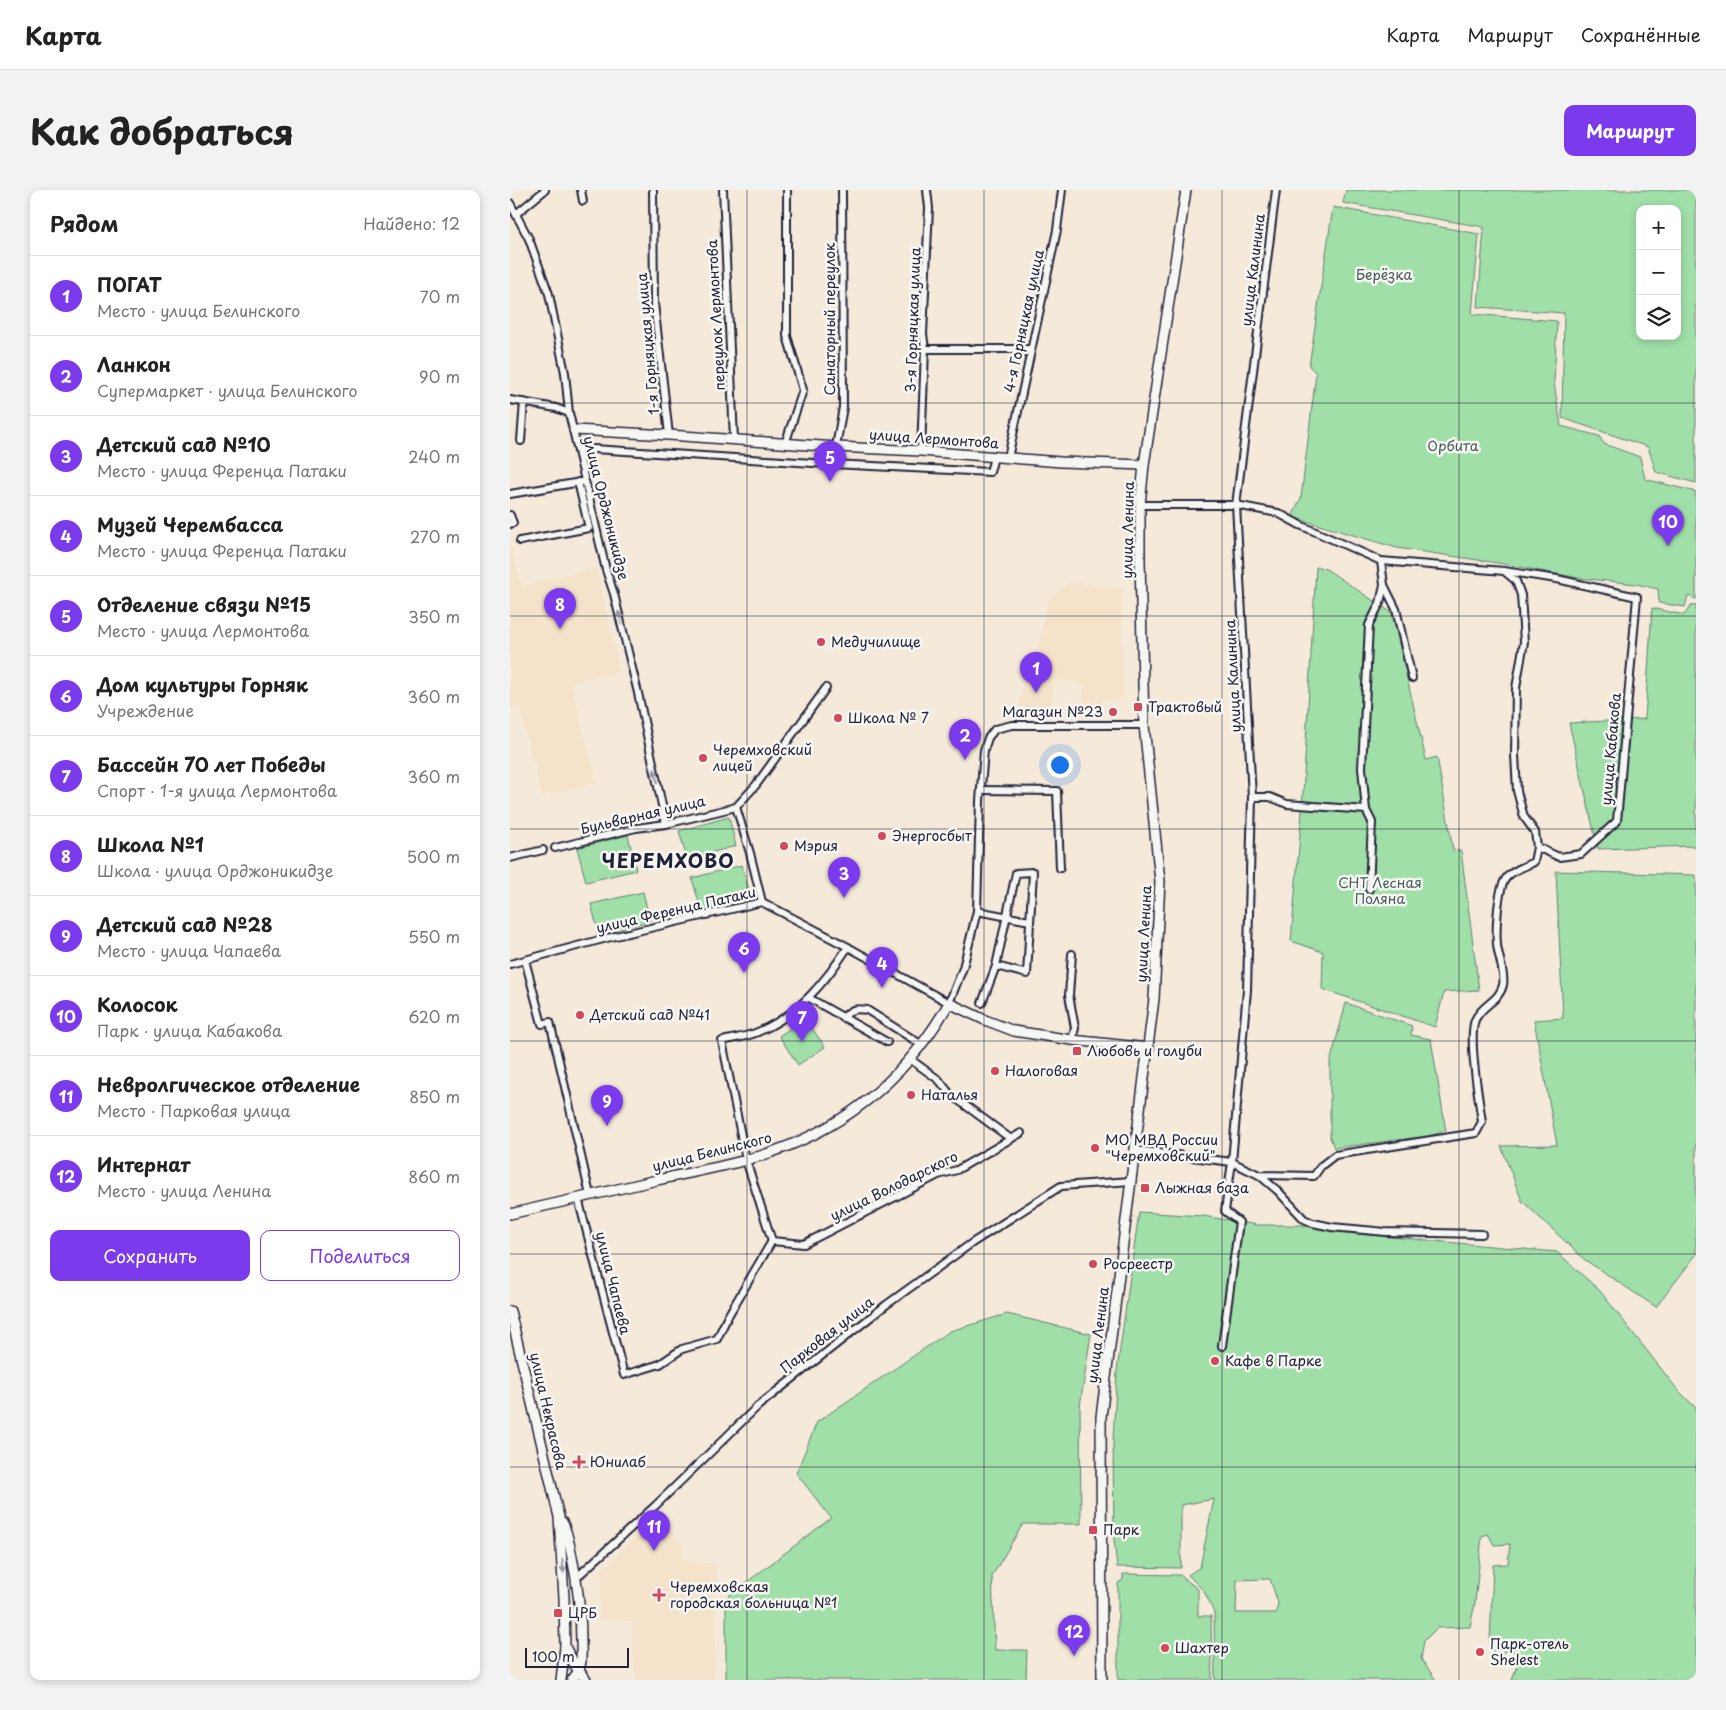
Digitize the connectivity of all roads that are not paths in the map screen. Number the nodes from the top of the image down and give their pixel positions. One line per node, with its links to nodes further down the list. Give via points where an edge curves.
1 (545, 190): 13 (street)
2 (581, 190): 11 (street)
3 (653, 190): 20 (street, 1-я Горняцкая улица, via 654,303)
4 (723, 190): 21 (street, переулок Лермонтова)
5 (787, 190): 23 (street, via 787,336 803,390)
6 (842, 190): 24 (street, Санаторный переулок, via 843,407)
7 (927, 190): 14 (street, 3-я Горняцкая улица)
8 (1062, 190): 15 (street, 4-я Горняцкая улица, via 1057,230)
9 (1186, 190): 29 (main road, улица Ленина)
10 (1276, 190): 33 (street, улица Калинина)
11 (583, 201)
12 (510, 203): 13 (street, улица Орджоникидзе)
13 (516, 214): 18 (street, улица Орджоникидзе, via 549,294 565,373)
14 (925, 349): 15 (street); 26 (street, 3-я Горняцкая улица)
15 (1030, 349): 28 (street, 4-я Горняцкая улица)
16 (510, 400): 17 (street)
17 (524, 402): 18 (street); 22 (street)
18 (569, 413): 19 (street, улица Орджоникидзе)
19 (574, 430): 20 (main road, улица Лермонтова); 25 (street, улица Орджоникидзе)
20 (669, 435): 21 (main road, улица Лермонтова)
21 (734, 440): 23 (main road, улица Лермонтова)
22 (521, 441)
23 (785, 444): 24 (main road, улица Лермонтова)
24 (836, 447): 26 (main road, улица Лермонтова)
25 (578, 448): 27 (street, via 990,472); 30 (street, улица Орджоникидзе)
26 (920, 451): 27 (main road, улица Лермонтова)
27 (994, 457): 28 (main road, улица Лермонтова)
28 (1008, 458): 29 (main road, улица Лермонтова)
29 (1144, 465): 32 (main road, улица Ленина)
30 (581, 482): 31 (street); 36 (street, via 589,528); 47 (street, улица Орджоникидзе, one-way to 30, via 614,594)
31 (510, 494)
32 (1140, 505): 33 (street); 42 (main road, улица Ленина)
33 (1236, 505): 37 (street, via 1278,513); 44 (street, улица Калинина)
34 (510, 515): 35 (street, via 513,523)
35 (510, 524)
36 (520, 541)
37 (1381, 561): 38 (street); 39 (street)
38 (1504, 571): 49 (street, via 1516,581 1521,595 1524,642 1516,688 1515,755 1524,817 1535,832); 49 (street, улица Кабакова, via 1637,597 1617,821 1580,854 1560,857)
39 (1384, 586): 40 (street, via 1396,610); 46 (street, via 1369,625 1362,768)
40 (1412, 678)
41 (826, 688): 45 (street, via 756,785)
42 (1144, 726): 43 (street, улица Белинского, via 1012,725 995,729 984,750); 70 (main road, улица Ленина, via 1160,881)
43 (981, 790): 52 (street, via 1057,791); 55 (street, улица Белинского)
44 (1252, 797): 46 (street, via 1270,797 1287,804); 76 (street, улица Калинина, via 1247,990)
45 (736, 807): 47 (street, Бульварная улица); 54 (street)
46 (1366, 810): 53 (street, via 1372,822)
47 (666, 824): 48 (street, Бульварная улица)
48 (555, 848)
49 (1537, 848): 77 (street, via 1534,862 1507,876 1501,888 1496,942 1503,982 1500,995 1474,1022 1472,1038 1482,1122 1476,1133 1335,1155 1314,1176)
50 (543, 850): 51 (street)
51 (510, 858)
52 (1060, 868)
53 (1369, 889)
54 (762, 902): 58 (street, улица Ференца Патаки); 60 (street, улица Ференца Патаки)
55 (977, 911): 56 (street); 64 (street, улица Белинского, via 963,968)
56 (1007, 917): 57 (street); 57 (street, via 1016,872 1033,872); 62 (street)
57 (1030, 921): 62 (street, via 1027,974)
58 (848, 947): 63 (street); 64 (street, улица Ференца Патаки)
59 (1072, 954): 67 (street, via 1069,994 1075,1028)
60 (525, 960): 61 (street, улица Ференца Патаки); 79 (street, via 542,1024 550,1022)
61 (510, 964)
62 (996, 966): 65 (street)
63 (809, 998): 66 (street); 75 (street, via 780,1021 758,1032 722,1041)
64 (949, 1003): 67 (main road, улица Ференца Патаки, via 1014,1031); 69 (main road, улица Белинского)
65 (982, 1003)
66 (843, 1018): 68 (street); 69 (street, via 849,1010 867,1010)
67 (1072, 1040): 70 (main road, улица Ференца Патаки)
68 (887, 1042)
69 (922, 1045): 71 (main road, улица Белинского)
70 (1149, 1048): 74 (main road, улица Ленина)
71 (910, 1059): 73 (street, via 939,1080 950,1094); 75 (main road, улица Белинского, via 897,1075 844,1117 782,1149)
72 (1021, 1133): 73 (street, улица Володарского)
73 (1011, 1139): 83 (street, улица Володарского, via 957,1170 938,1175 804,1244)
74 (1135, 1150): 76 (street); 78 (main road, улица Ленина)
75 (746, 1160): 79 (main road, улица Белинского); 83 (street)
76 (1232, 1162): 77 (street); 85 (street, улица Калинина, via 1225,1211 1238,1222)
77 (1259, 1175): 82 (street, via 1313,1223 1386,1232)
78 (1131, 1181): 87 (street, Парковая улица, via 1061,1186 972,1243 886,1305 758,1406); 95 (main road, улица Ленина, via 1101,1417)
79 (590, 1195): 80 (main road, улица Белинского)
80 (578, 1198): 81 (main road, улица Белинского); 83 (street, улица Чапаева, via 624,1375 660,1364 682,1348 718,1339)
81 (510, 1214)
82 (1482, 1234)
83 (772, 1241)
84 (510, 1311): 86 (main road, улица Некрасова)
85 (1222, 1346)
86 (559, 1517): 87 (main road, улица Некрасова); 88 (main road, улица Некрасова, one-way to 88)
87 (577, 1577): 89 (main road, улица Некрасова)
88 (565, 1647): 90 (main road); 91 (main road, улица Некрасова)
89 (581, 1651): 90 (main road); 94 (main road)
90 (579, 1671): 92 (main road); 93 (main road)
91 (561, 1680)
92 (572, 1680)
93 (586, 1680)
94 (590, 1680)
95 (1102, 1680)

